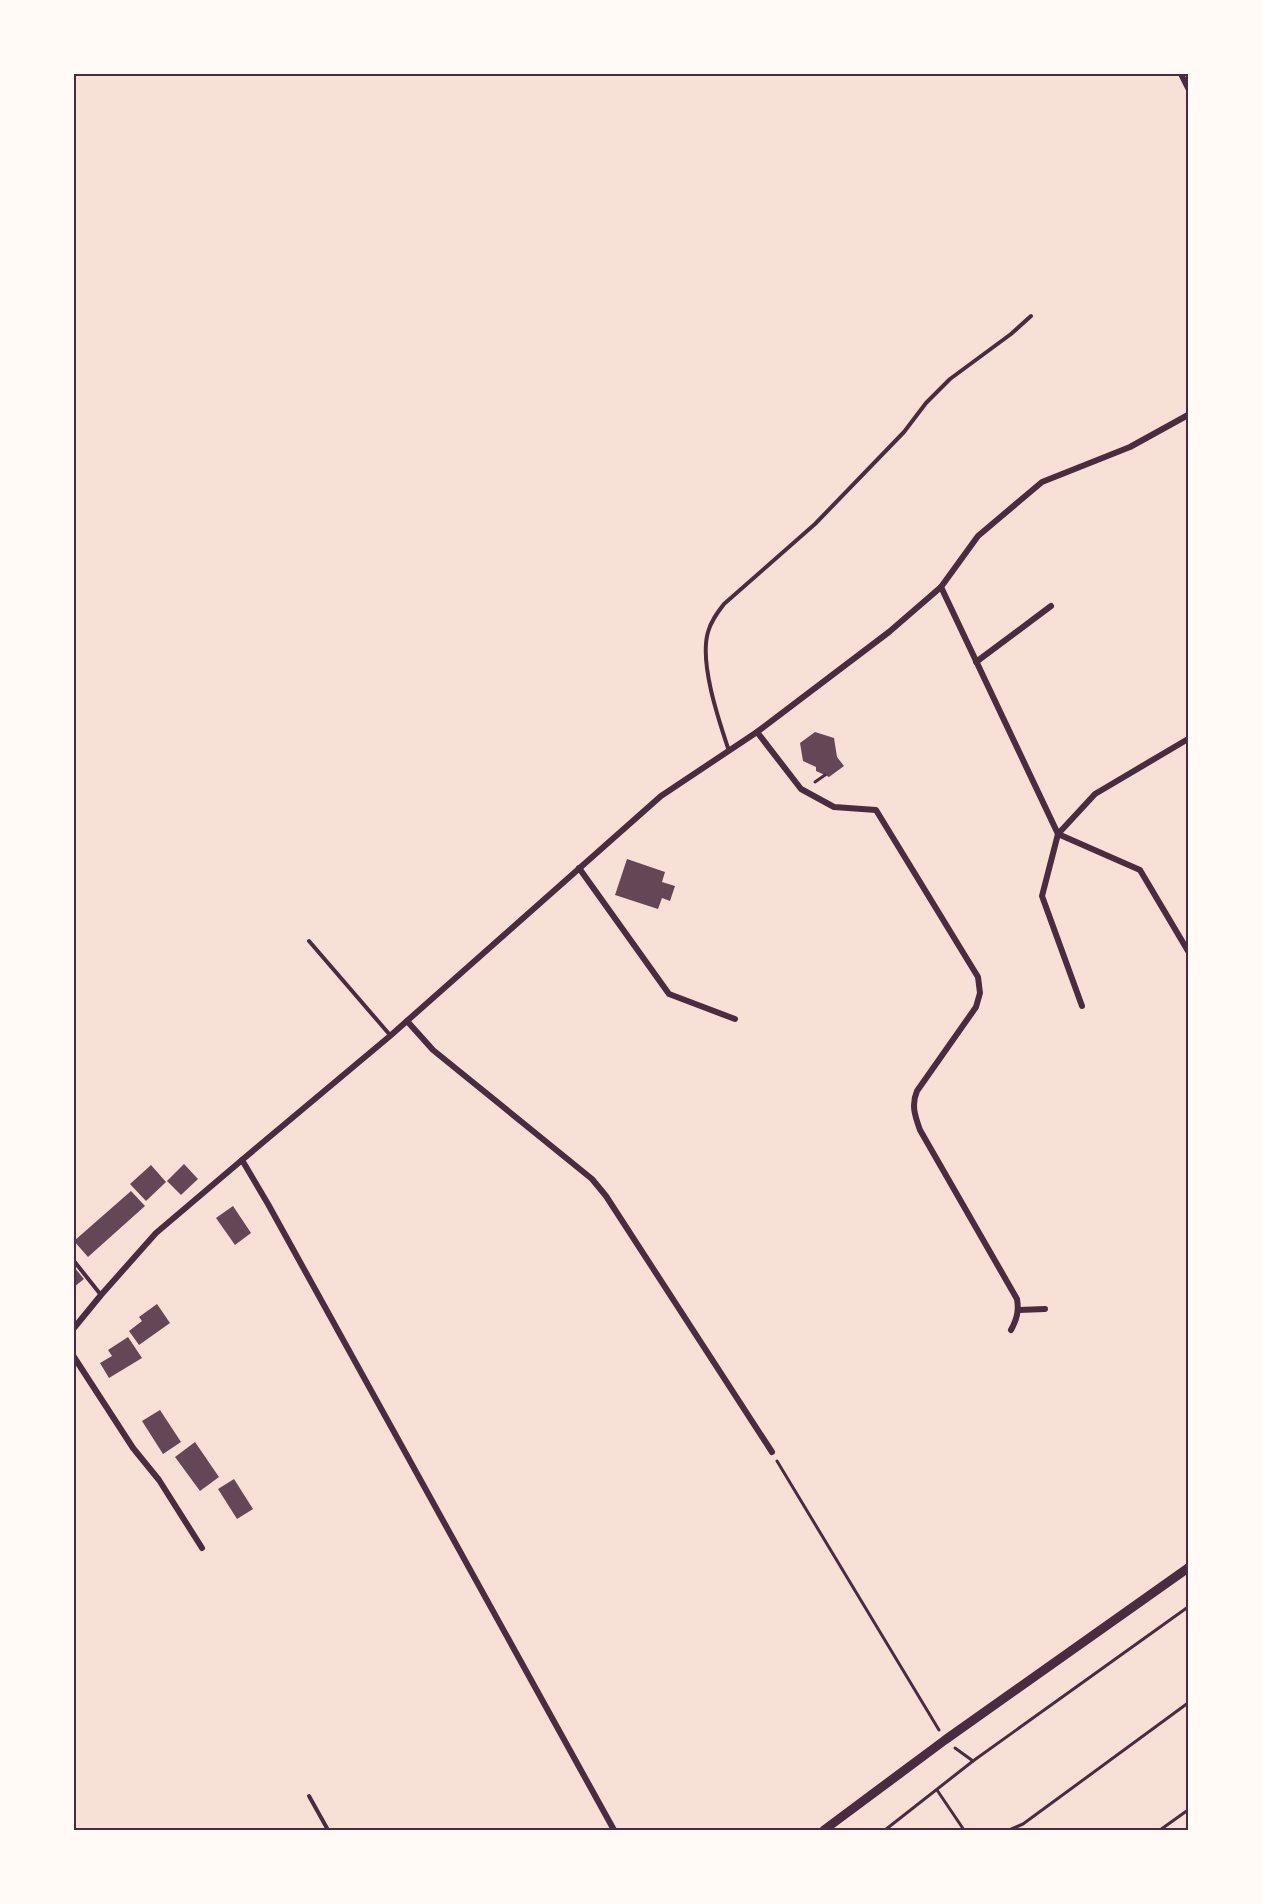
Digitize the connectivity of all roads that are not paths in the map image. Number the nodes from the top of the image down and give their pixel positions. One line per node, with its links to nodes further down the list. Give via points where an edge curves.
1 (1181, 74): 2 (street)
2 (1188, 88)
3 (1031, 316): 10 (lane, via 950,379 815,524 724,604 712,620 705,648 719,722)
4 (1188, 415): 5 (street, via 1130,447 1042,482 978,536)
5 (941, 587): 7 (street); 8 (street, via 889,632)
6 (1050, 606): 7 (street)
7 (976, 662): 11 (street)
8 (757, 732): 10 (street); 23 (street, via 801,789 834,807 876,810 978,977 980,993 976,1008 917,1091 913,1108 920,1130 1017,1299)
9 (1188, 740): 11 (street, via 1095,794)
10 (729, 751): 12 (street, via 661,796)
11 (1058, 834): 14 (street, via 1140,870); 15 (street, via 1042,896)
12 (579, 868): 16 (street, via 669,994); 17 (street)
13 (309, 942): 18 (lane)
14 (1188, 951)
15 (1082, 1006)
16 (735, 1019)
17 (407, 1021): 18 (street); 27 (street, via 433,1050 592,1179)
18 (390, 1036): 19 (street)
19 (242, 1160): 21 (street, via 156,1233); 32 (street)
20 (74, 1261): 21 (lane)
21 (101, 1295): 24 (street)
22 (1045, 1309): 23 (street)
23 (1019, 1310): 25 (street)
24 (74, 1328)
25 (1011, 1330)
26 (74, 1357): 28 (street)
27 (772, 1452)
28 (202, 1548)
29 (1188, 1568): 33 (street)
30 (309, 1797): 31 (lane)
31 (328, 1830)
32 (614, 1830)
33 (825, 1830)

